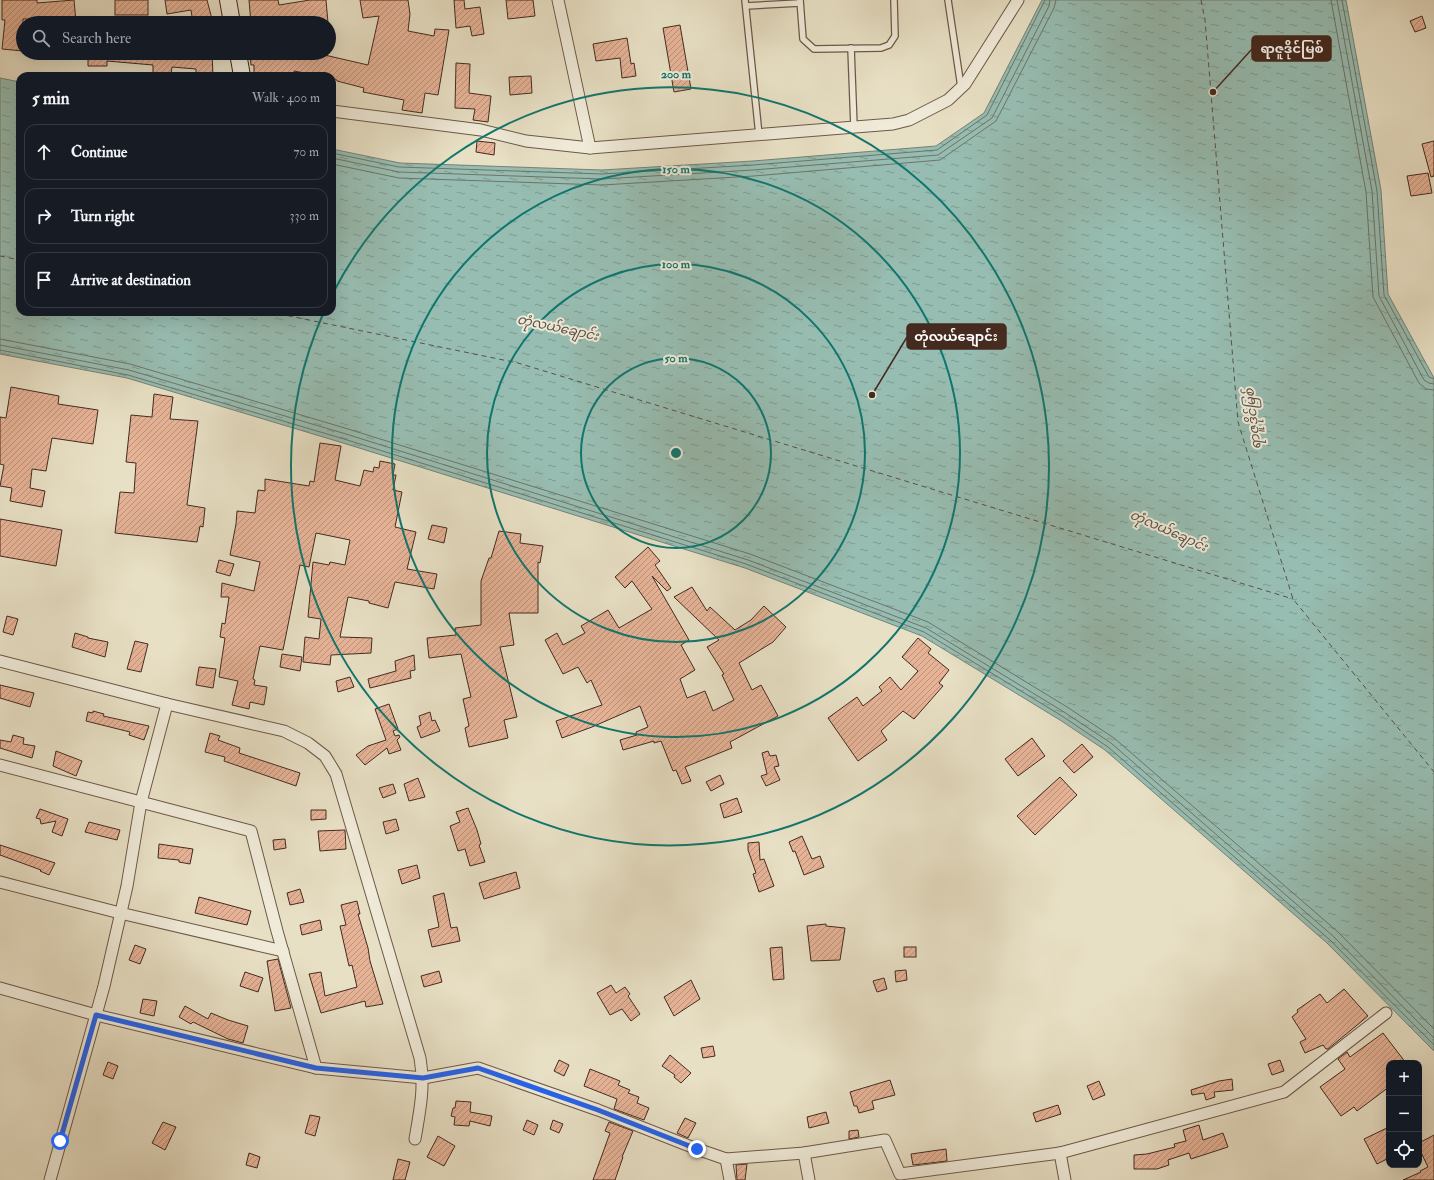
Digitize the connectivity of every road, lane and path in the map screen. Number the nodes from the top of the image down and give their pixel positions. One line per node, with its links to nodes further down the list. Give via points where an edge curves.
1 (228, 0): 8 (street)
2 (558, 0): 16 (street)
3 (894, 0): 9 (lane, via 896,25 893,41 880,48)
4 (948, 0): 12 (lane)
5 (1018, 0): 12 (street)
6 (800, 1): 7 (lane); 9 (lane, via 803,39 808,44 814,49)
7 (745, 3): 15 (lane)
8 (231, 16)
9 (851, 48): 14 (lane)
10 (239, 60): 11 (street)
11 (241, 72)
12 (961, 88): 14 (street, via 948,100 909,120)
13 (336, 112): 16 (street, via 480,130 526,141)
14 (854, 127): 15 (street)
15 (759, 135): 16 (street)
16 (590, 148)
17 (0, 661): 18 (street)
18 (166, 704): 20 (street); 28 (street, via 284,731 308,743 325,756 336,774 420,1058)
19 (0, 765): 20 (street)
20 (141, 802): 22 (street); 23 (street, via 251,831)
21 (0, 882): 22 (street)
22 (120, 913): 23 (street); 26 (street)
23 (283, 950): 27 (street)
24 (0, 988): 26 (street)
25 (1386, 1013): 31 (street, via 1284,1092)
26 (96, 1015): 27 (street); 33 (street)
27 (316, 1068): 28 (street)
28 (423, 1078): 29 (street, via 423,1094); 32 (street, via 478,1068)
29 (414, 1139)
30 (804, 1153): 31 (street, via 885,1140 900,1174); 32 (street); 35 (street)
31 (1060, 1153): 36 (street)
32 (726, 1159): 34 (street)
33 (50, 1180)
34 (730, 1180)
35 (809, 1180)
36 (1065, 1180)

